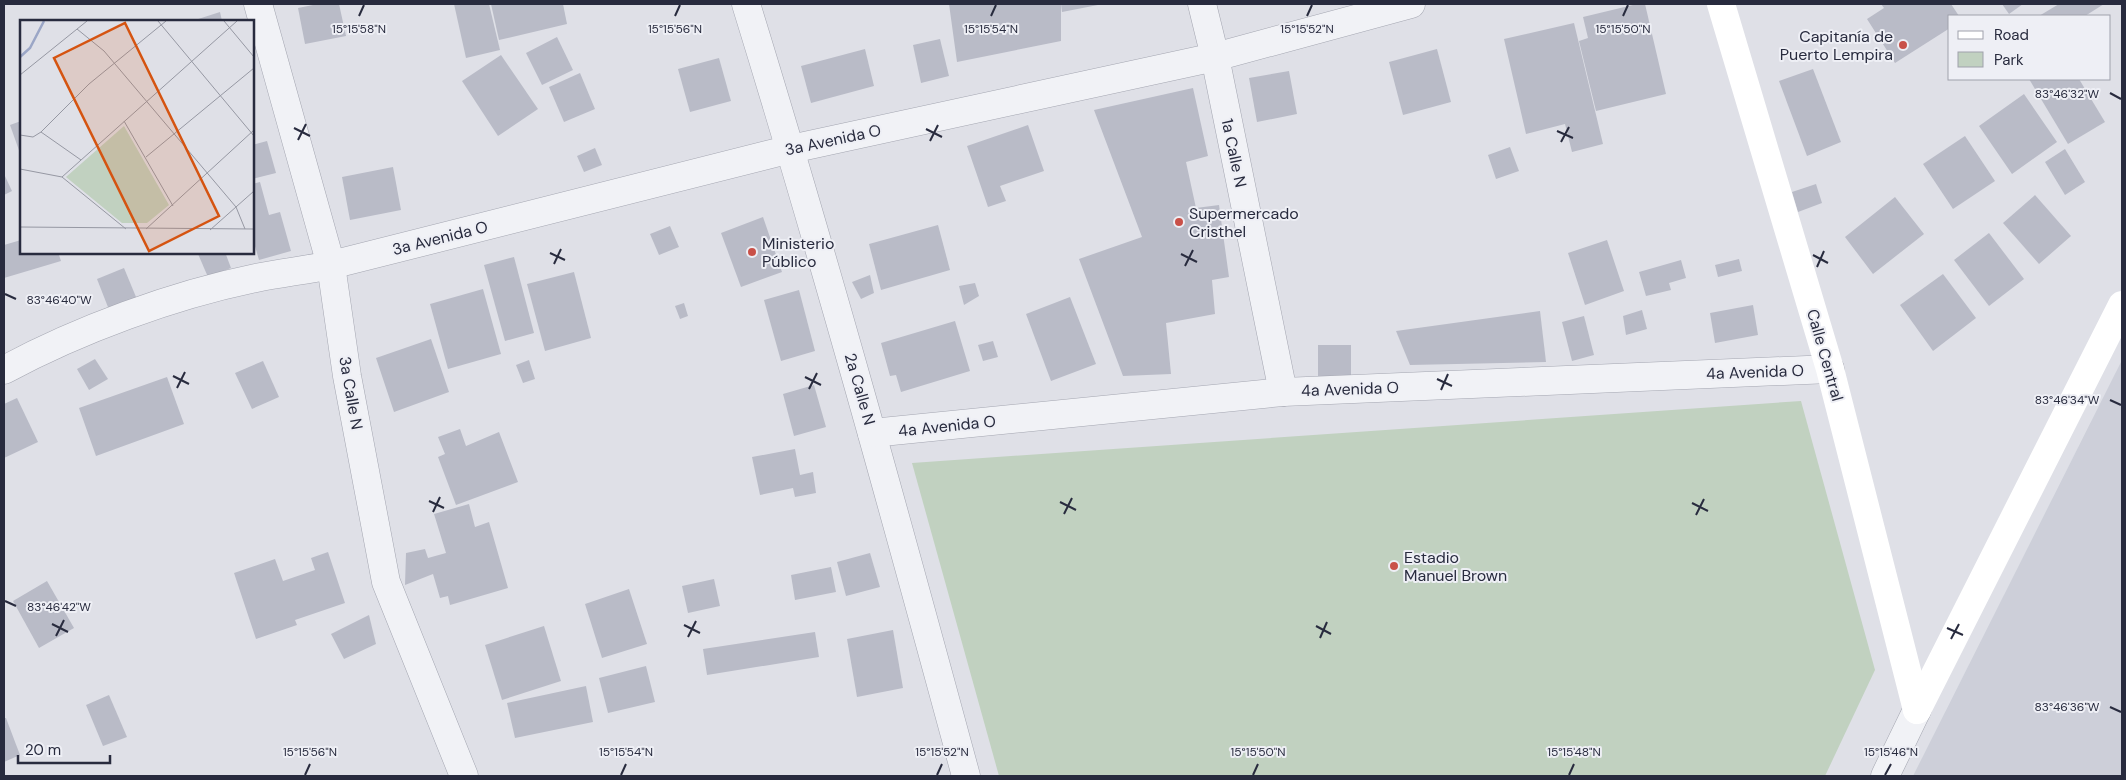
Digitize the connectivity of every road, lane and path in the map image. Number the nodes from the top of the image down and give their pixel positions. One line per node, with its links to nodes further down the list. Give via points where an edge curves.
1 (258, 4): 8 (street, 3a Calle N)
2 (746, 4): 7 (street, 2a Calle N)
3 (1202, 4): 6 (street, 1a Calle N)
4 (1411, 4): 6 (street, 3a Avenida O)
5 (1721, 4): 10 (street, Calle Central)
6 (1215, 57): 7 (street, 3a Avenida O); 12 (street, 1a Calle N)
7 (791, 149): 8 (street, 3a Avenida O); 13 (street, 2a Calle N)
8 (331, 265): 11 (street, 3a Avenida O, via 255,278 157,305 39,351); 15 (street, 3a Calle N, via 347,376 386,582)
9 (2122, 304): 14 (street)
10 (1830, 369): 12 (street, 4a Avenida O); 14 (street, Calle Central)
11 (4, 370)
12 (1283, 392): 13 (street, 4a Avenida O)
13 (872, 433): 16 (street, 2a Calle N)
14 (1917, 710): 17 (street)
15 (464, 776)
16 (966, 776)
17 (1885, 776)

